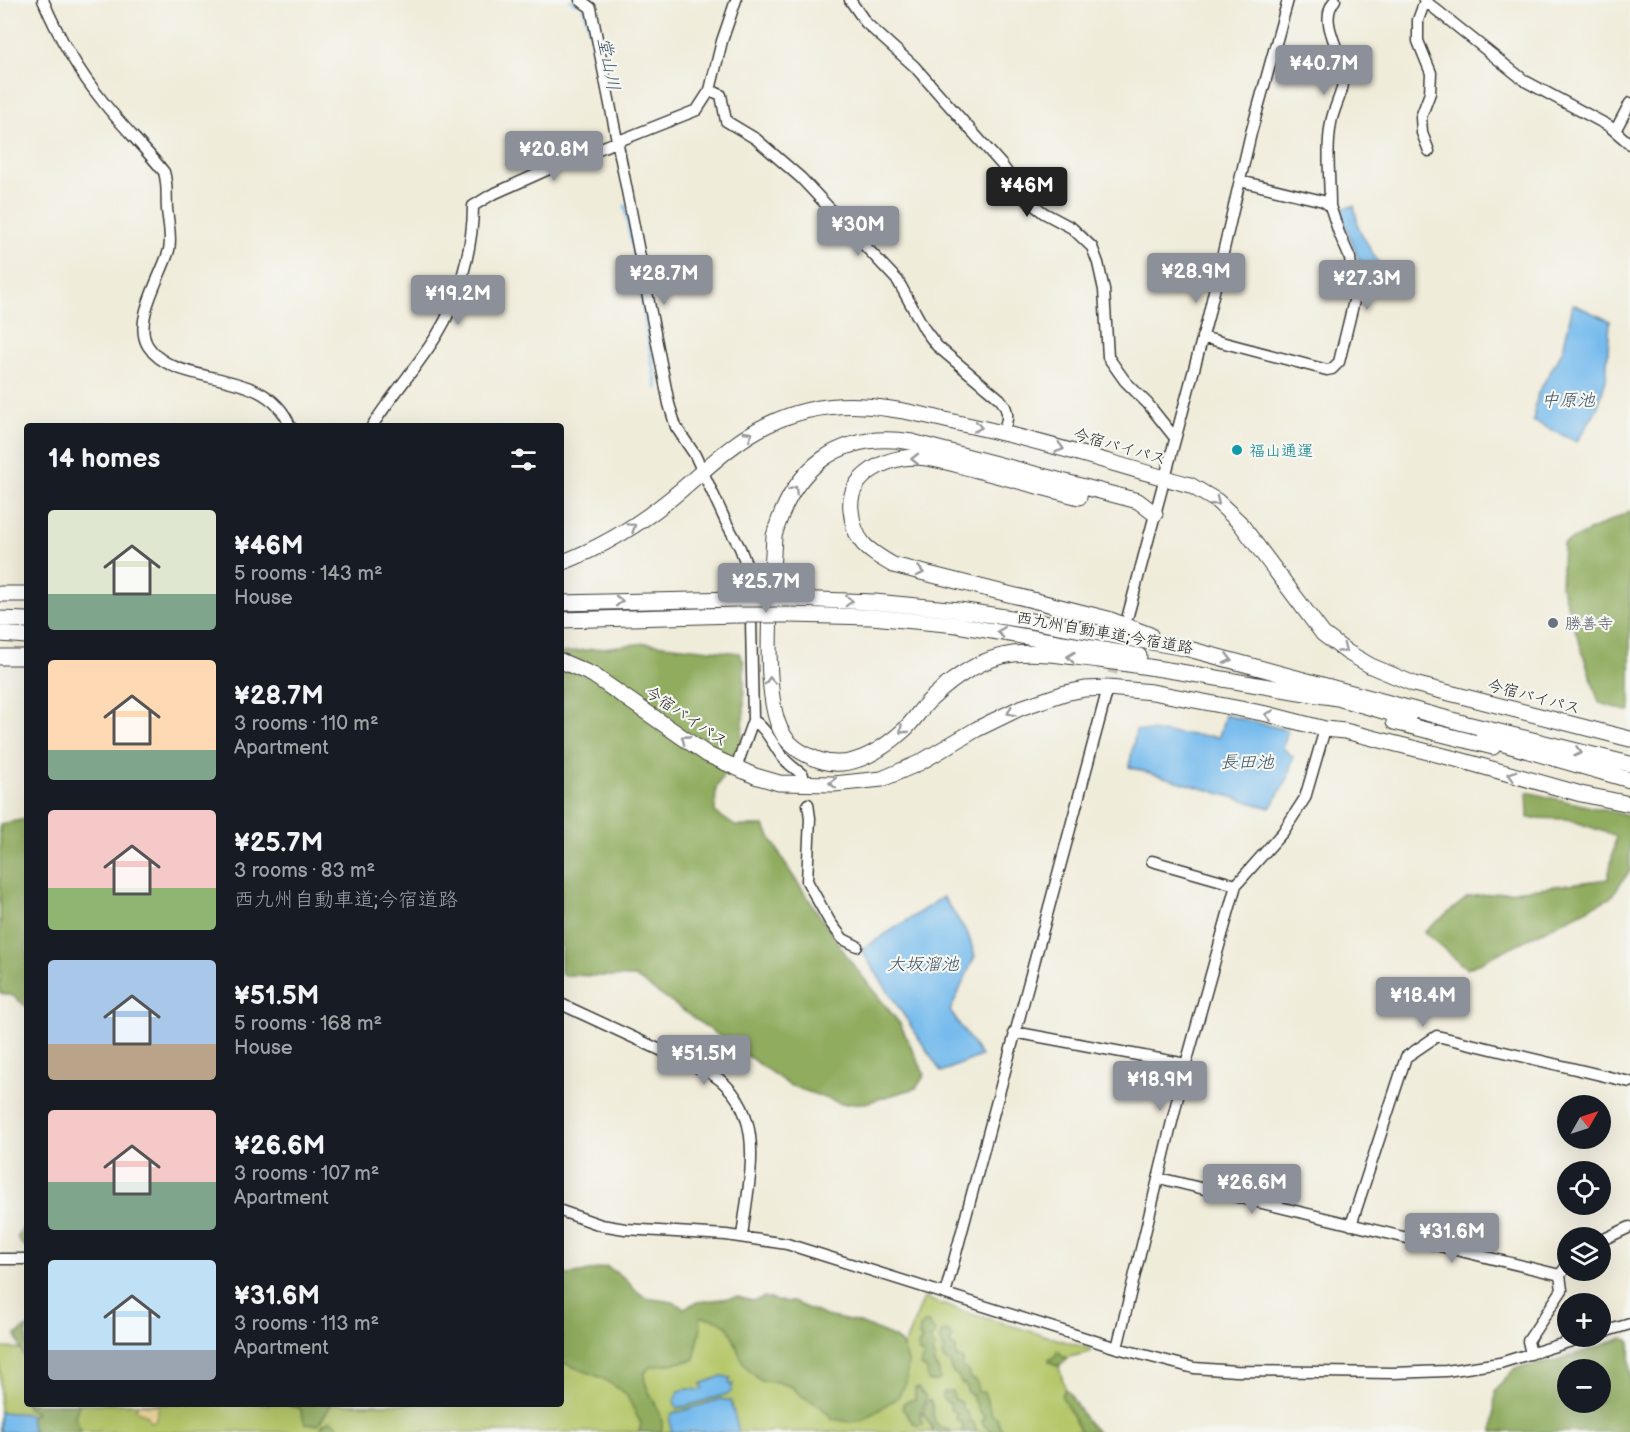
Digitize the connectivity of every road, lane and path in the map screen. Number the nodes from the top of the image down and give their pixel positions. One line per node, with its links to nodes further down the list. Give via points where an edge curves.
1 (43, 0): 17 (street, via 79,68 164,172 168,184 169,249 144,320 147,345 172,367 210,375 264,395 280,408)
2 (580, 0): 11 (street, via 591,8)
3 (736, 0): 8 (street)
4 (850, 0): 20 (street, via 866,23 922,75 1027,200 1072,228 1092,247 1104,290 1108,357)
5 (1288, 0): 14 (street)
6 (1335, 0): 15 (street, via 1328,16 1344,77 1328,141)
7 (1424, 0): 10 (street, via 1525,81); 13 (street, via 1418,20 1418,41 1431,73 1430,93 1421,117)
8 (710, 90): 11 (street, via 697,110); 19 (street, via 721,95 726,121 756,139 801,178 879,259 898,281 937,346 1000,399 1008,409)
9 (1630, 103): 10 (street)
10 (1616, 132): 12 (street)
11 (613, 144): 18 (street, via 472,206 473,223 460,287 439,333); 21 (street, via 669,404 676,428)
12 (1630, 144)
13 (1429, 152)
14 (1239, 181): 15 (street); 16 (street)
15 (1330, 206): 16 (street, via 1350,258 1354,291 1336,367 1327,370)
16 (1202, 337): 20 (street)
17 (289, 423)
18 (374, 423)
19 (1003, 432): 21 (highway, 今宿バイパス, one-way to 19, via 768,424 834,405 891,407); 22 (highway, 今宿バイパス, one-way to 22)
20 (1176, 438): 22 (street)
21 (702, 470): 24 (highway, 今宿バイパス, one-way to 21, via 616,538); 42 (street, via 754,585)
22 (1164, 478): 23 (street); 44 (highway, 今宿バイパス, one-way to 44, via 1190,485 1217,501 1240,523 1323,634 1371,666 1414,684)
23 (1155, 514): 29 (street); 35 (highway, one-way to 35, via 914,457 887,462 864,475 850,506 854,532 862,543 893,565 1108,619); 40 (highway, one-way to 23, via 1143,665 1013,654 979,664 954,680 905,729 859,760 826,762 809,757 782,734 770,684 774,536 794,489 826,457 850,445 873,440 912,442 1138,501)
24 (564, 562)
25 (0, 594): 26 (highway)
26 (24, 594)
27 (564, 603): 28 (highway, 西九州自動車道;今宿道路, one-way to 28)
28 (737, 607): 32 (highway, 西九州自動車道;今宿道路); 35 (highway, 西九州自動車道;今宿道路, one-way to 35, bridge, via 790,599 875,602 959,610); 40 (highway, 西九州自動車道;今宿道路, one-way to 28, bridge, via 1180,663 957,625 790,615)
29 (1128, 615)
30 (0, 619): 31 (highway)
31 (24, 620)
32 (564, 620)
33 (0, 634): 34 (highway)
34 (24, 636)
35 (1185, 648): 41 (highway, 西九州自動車道;今宿道路, one-way to 41)
36 (0, 657): 37 (highway)
37 (24, 657)
38 (564, 662): 47 (highway, 今宿バイパス, one-way to 38, via 708,755 593,675)
39 (1108, 688): 43 (highway, 今宿バイパス, one-way to 39, via 1184,698); 47 (highway, 今宿バイパス, one-way to 47, via 1084,688 1020,708 882,779 793,784); 56 (street)
40 (1337, 698): 41 (highway, 西九州自動車道;今宿道路)
41 (1375, 704): 45 (highway, 西九州自動車道;今宿道路)
42 (753, 720): 47 (street); 48 (street, via 782,758)
43 (1325, 729): 51 (highway, 今宿バイパス, one-way to 43, via 1581,795 1397,743); 53 (street, via 1305,798 1283,832)
44 (1630, 739)
45 (1556, 753): 46 (highway, 西九州自動車道;今宿道路, one-way to 46); 49 (highway, 西九州自動車道;今宿道路)
46 (1630, 764)
47 (736, 768)
48 (803, 775)
49 (1630, 780)
50 (808, 804): 54 (street, via 807,881 843,939)
51 (1630, 804)
52 (1152, 861): 53 (street)
53 (1236, 885): 57 (street)
54 (857, 946)
55 (564, 1005): 64 (street, via 712,1074 738,1098 748,1120 751,1146)
56 (1014, 1032): 57 (street); 69 (street)
57 (1186, 1064): 59 (street)
58 (1630, 1082): 61 (street, via 1437,1036 1406,1057)
59 (1159, 1178): 61 (street); 73 (street)
60 (564, 1212): 64 (street, via 625,1229)
61 (1351, 1225): 67 (street)
62 (1630, 1227): 63 (street)
63 (1611, 1236)
64 (741, 1237): 69 (street, via 787,1244)
65 (0, 1259): 66 (street)
66 (24, 1259)
67 (1557, 1274)
68 (1561, 1281): 74 (street, via 1562,1290 1528,1341)
69 (945, 1294): 73 (street)
70 (1630, 1324): 71 (street)
71 (1611, 1330)
72 (1557, 1346): 74 (street)
73 (1117, 1348): 74 (street, via 1194,1368 1236,1371 1446,1371)
74 (1531, 1354)

